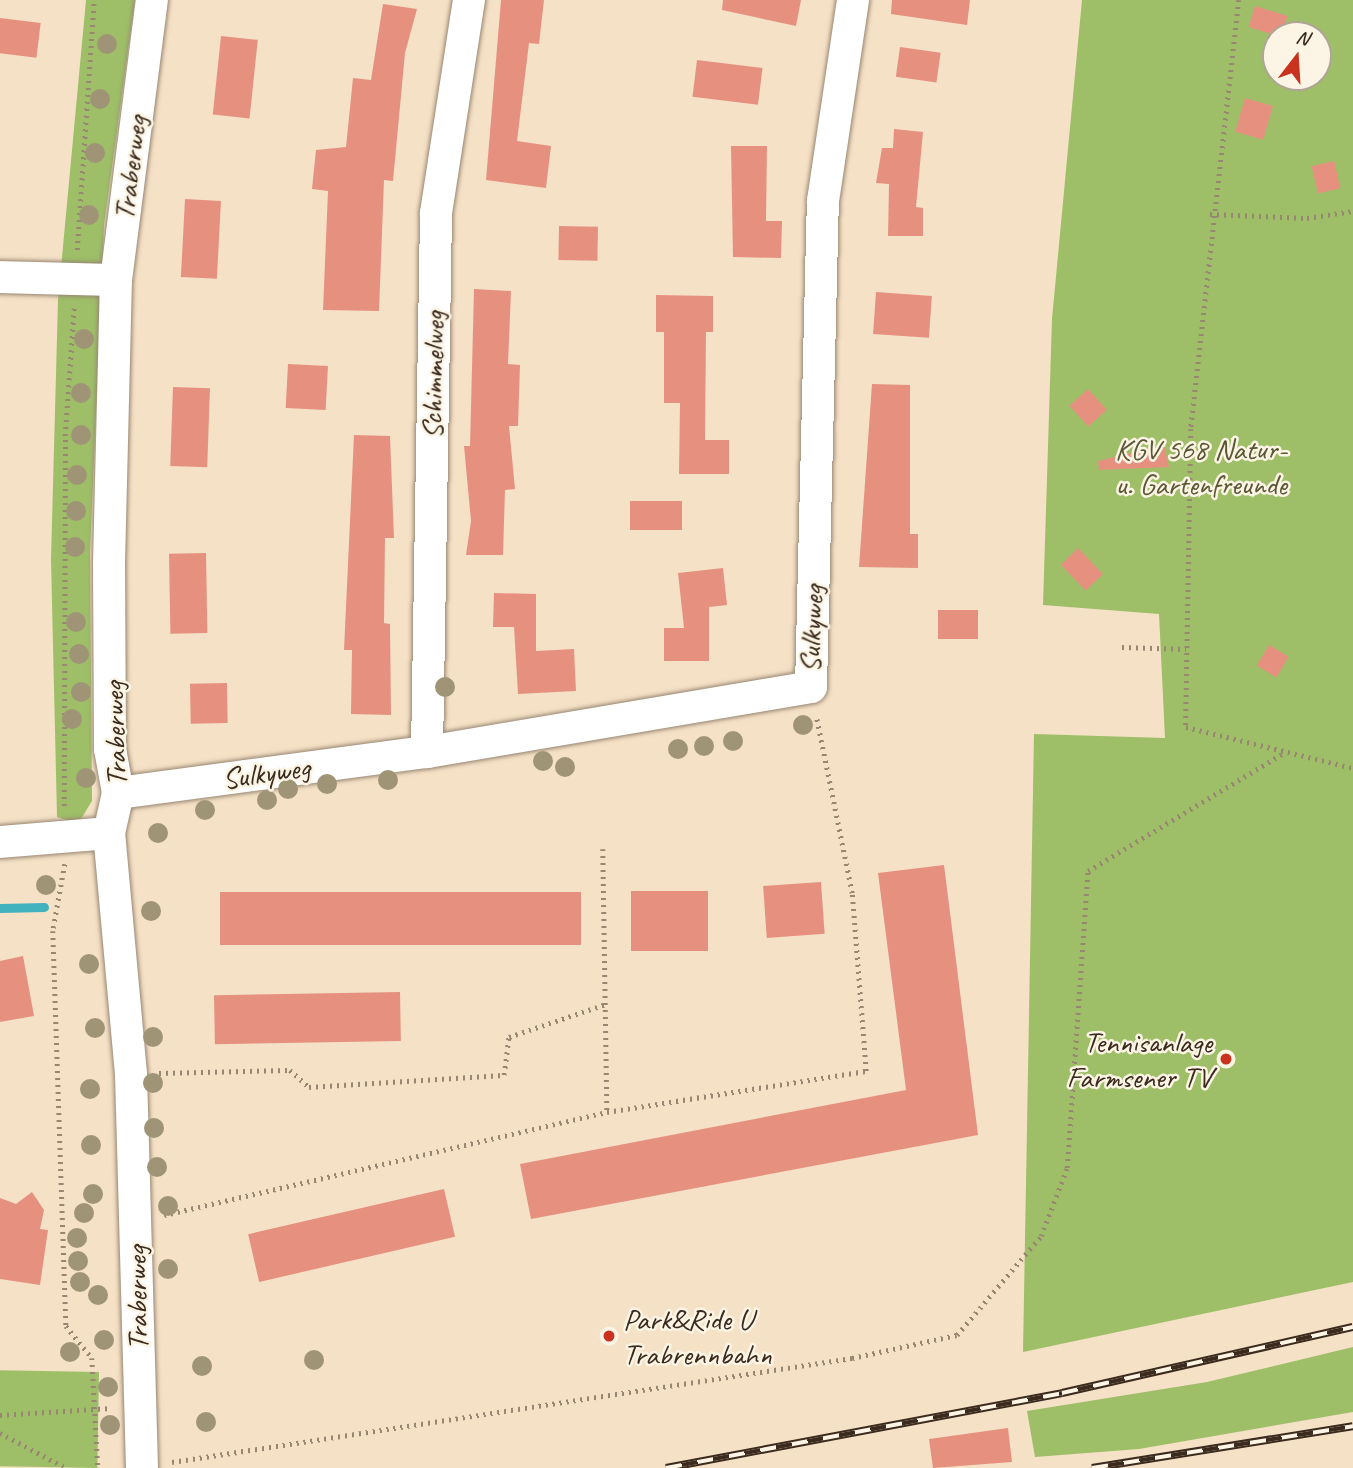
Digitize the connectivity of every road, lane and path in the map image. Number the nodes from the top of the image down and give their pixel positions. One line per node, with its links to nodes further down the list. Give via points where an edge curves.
1 (94, 0): 9 (path)
2 (152, 0): 10 (street, Traberweg)
3 (469, 0): 14 (street, Schimmelweg, via 436,213)
4 (853, 0): 14 (street, Sulkyweg, via 823,201 811,687)
5 (1239, 0): 7 (path)
6 (1353, 211): 7 (path, via 1307,218)
7 (1210, 214): 12 (path, via 1191,429)
8 (0, 277): 9 (street)
9 (76, 279): 10 (street); 19 (path, via 65,436)
10 (116, 280): 17 (street, Traberweg, via 109,564 110,749)
11 (1122, 647): 12 (path)
12 (1186, 649): 15 (path, via 1186,727)
13 (816, 713): 24 (path, via 852,892 866,1071)
14 (427, 752): 17 (street, Sulkyweg)
15 (1282, 754): 16 (path); 30 (path, via 1088,871 1067,1168 1041,1236 957,1335 852,1359)
16 (1353, 768)
17 (118, 793): 18 (street, Traberweg)
18 (109, 832): 19 (street); 23 (street, Traberweg)
19 (64, 837): 20 (street); 27 (path, via 66,874 52,932 66,1326 92,1358)
20 (0, 842)
21 (603, 849): 22 (path)
22 (606, 1004): 23 (path, via 509,1037 504,1075 309,1087 290,1070); 24 (path)
23 (131, 1074): 25 (street, Traberweg)
24 (607, 1112): 25 (path)
25 (136, 1222): 26 (street, Traberweg)
26 (140, 1406): 27 (path); 30 (street, Traberweg)
27 (95, 1409): 28 (path); 32 (path)
28 (0, 1415)
29 (0, 1433): 31 (path)
30 (142, 1467)
31 (66, 1468)
32 (98, 1468)

